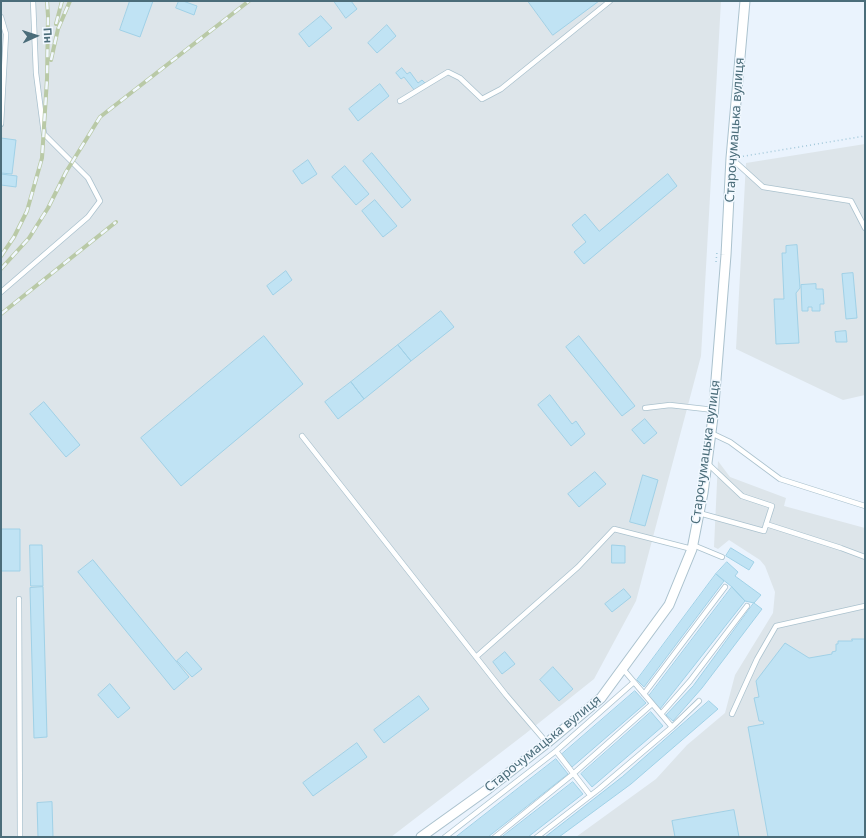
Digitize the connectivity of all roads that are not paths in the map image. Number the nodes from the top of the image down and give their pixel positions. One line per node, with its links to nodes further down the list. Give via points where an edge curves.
1 (33, 1): 9 (lane, via 36,73 44,134 88,178 100,201 88,217)
2 (610, 1): 5 (lane, via 501,89 482,99 460,78 448,72)
3 (745, 1): 7 (street, Старочумацька вулиця)
4 (1, 17): 6 (lane, via 6,34)
5 (400, 101)
6 (1, 124)
7 (731, 158): 8 (lane, via 763,188 851,201); 11 (street, Старочумацька вулиця)
8 (865, 228)
9 (1, 292)
10 (645, 408): 11 (lane, via 670,405)
11 (714, 410): 12 (street, Старочумацька вулиця)
12 (711, 433): 14 (street, Старочумацька вулиця); 15 (lane, via 730,442 780,479)
13 (302, 436): 25 (lane)
14 (707, 463): 16 (street, Старочумацька вулиця); 17 (lane, via 742,496 772,506)
15 (865, 506)
16 (699, 513): 17 (lane, via 764,531); 18 (street, Старочумацька вулиця)
17 (766, 524): 20 (lane)
18 (693, 547): 19 (lane); 25 (lane, via 614,529 578,567); 26 (street, Старочумацька вулиця, via 669,605)
19 (722, 557)
20 (865, 557)
21 (725, 587): 28 (lane)
22 (19, 599): 38 (lane)
23 (747, 606): 31 (lane, via 690,681)
24 (865, 606): 32 (lane, via 776,626 757,658)
25 (476, 657): 34 (lane)
26 (623, 669): 27 (lane); 34 (street, Старочумацька вулиця, via 601,698)
27 (634, 682): 28 (lane); 35 (lane)
28 (644, 694): 30 (lane)
29 (700, 701): 33 (lane)
30 (652, 704): 31 (lane); 36 (lane)
31 (661, 714): 33 (lane)
32 (732, 714)
33 (672, 727): 37 (lane)
34 (547, 743): 39 (street, Старочумацька вулиця)
35 (556, 752): 36 (lane); 40 (lane)
36 (573, 774): 37 (lane); 41 (lane)
37 (590, 795): 42 (lane)
38 (20, 837)
39 (421, 837)
40 (446, 837)
41 (495, 837)
42 (536, 837)

